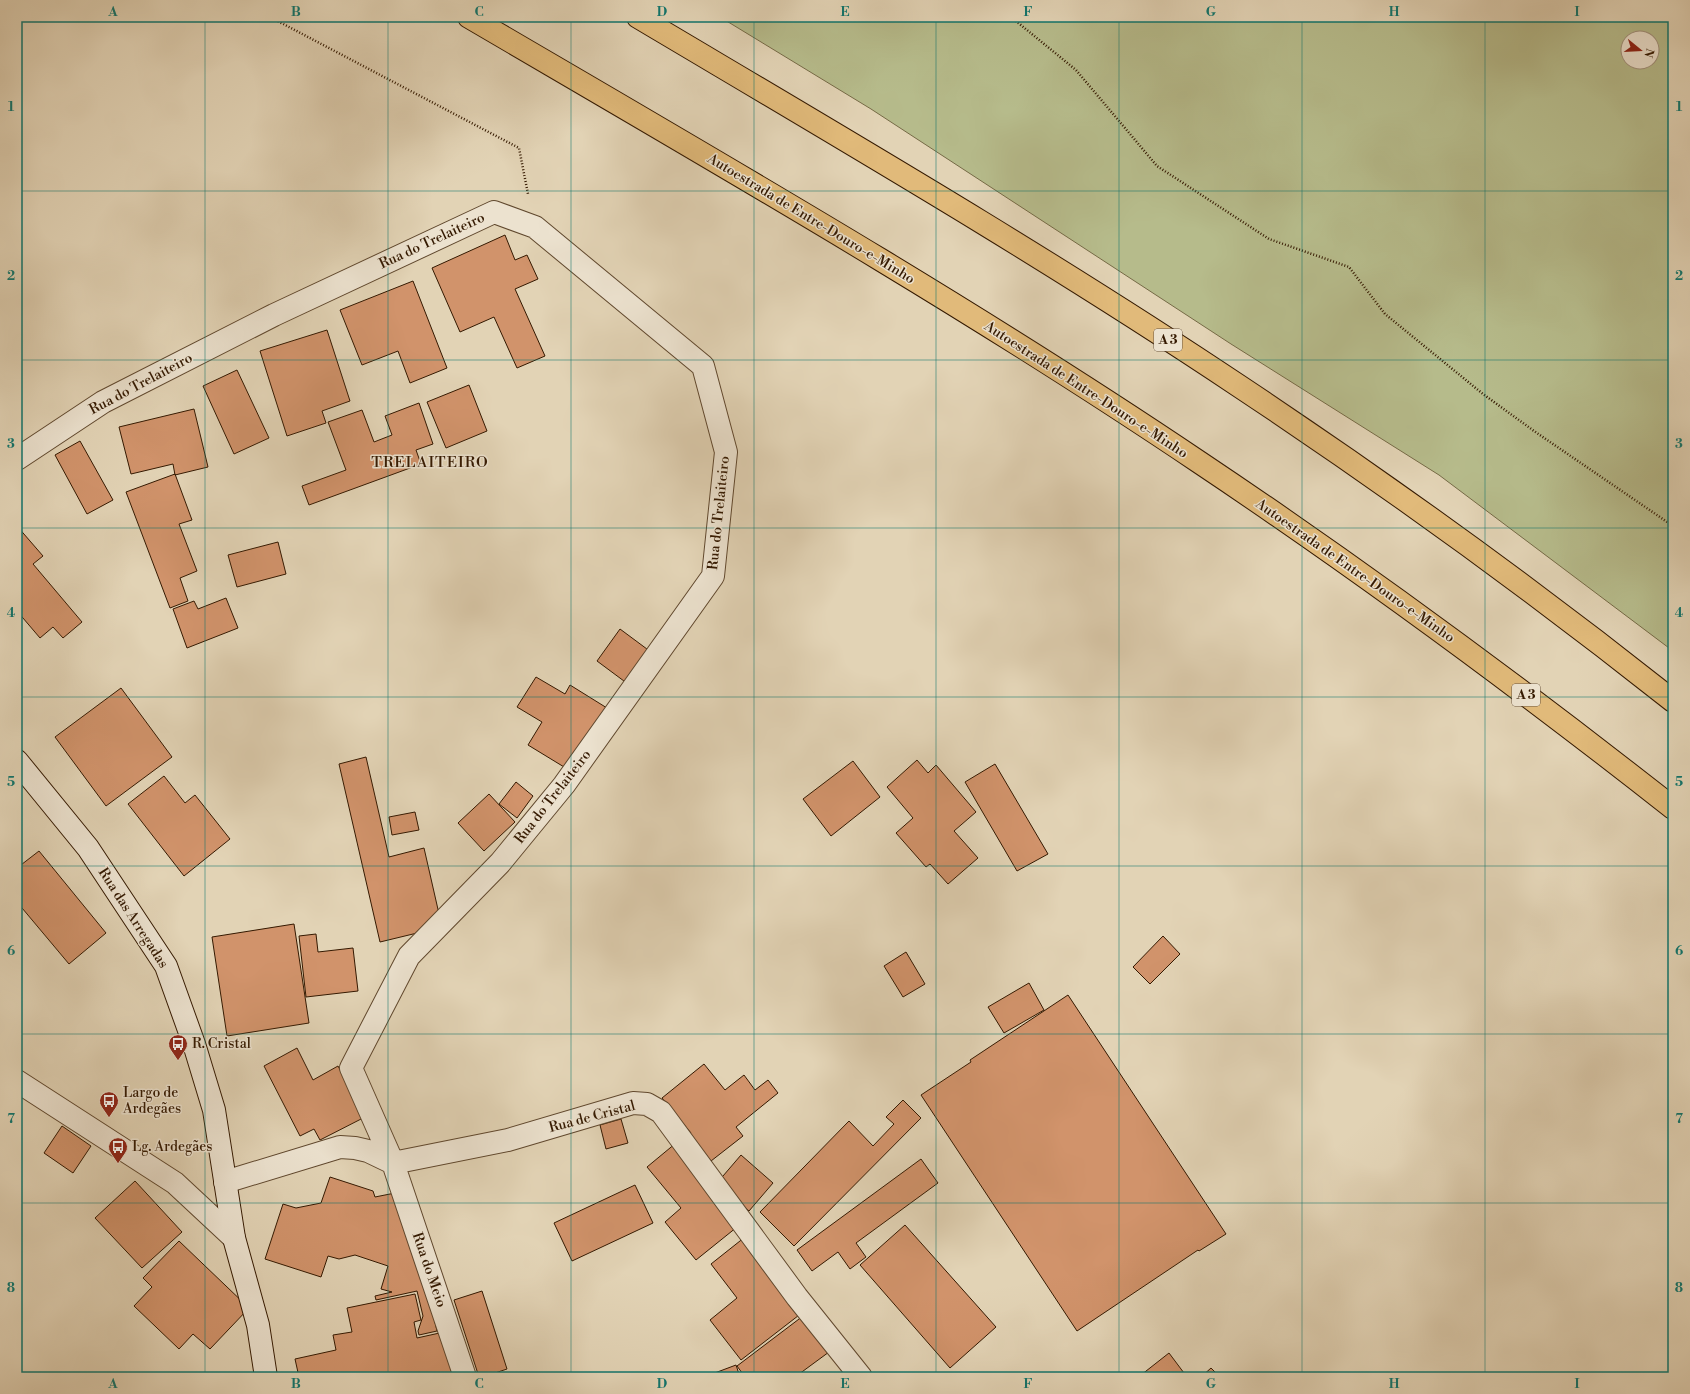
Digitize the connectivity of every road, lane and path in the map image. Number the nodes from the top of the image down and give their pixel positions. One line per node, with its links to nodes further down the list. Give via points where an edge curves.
1 (270, 17): 5 (path, via 519,148)
2 (469, 17): 10 (highway, Autoestrada de Entre-Douro-e-Minho / A 3, via 909,277 1192,457 1377,585 1567,725)
3 (638, 17): 8 (highway, A 3, via 951,203 1240,386 1420,511)
4 (1011, 17): 7 (path, via 1076,70 1157,166 1269,239 1349,267 1385,314 1483,394)
5 (535, 227): 6 (street, Rua do Trelaiteiro, via 494,212 274,315 103,402); 12 (street, Rua do Trelaiteiro, via 703,366 726,452 713,576 564,785 500,863 409,956 351,1068)
6 (17, 459)
7 (1673, 526)
8 (1673, 701)
9 (17, 761): 13 (street, Rua das Arregadas, via 88,848 166,966 214,1110)
10 (1673, 808)
11 (17, 1080): 14 (street, via 175,1184)
12 (393, 1163): 13 (street, via 368,1151 340,1147); 16 (street, Rua do Meio); 17 (street, Rua de Cristal, via 508,1140 633,1103 647,1104 661,1112 797,1297)
13 (225, 1182): 14 (street, Rua das Arregadas)
14 (234, 1238): 15 (street, Rua das Arregadas, via 258,1325)
15 (266, 1377)
16 (465, 1377)
17 (862, 1377)

